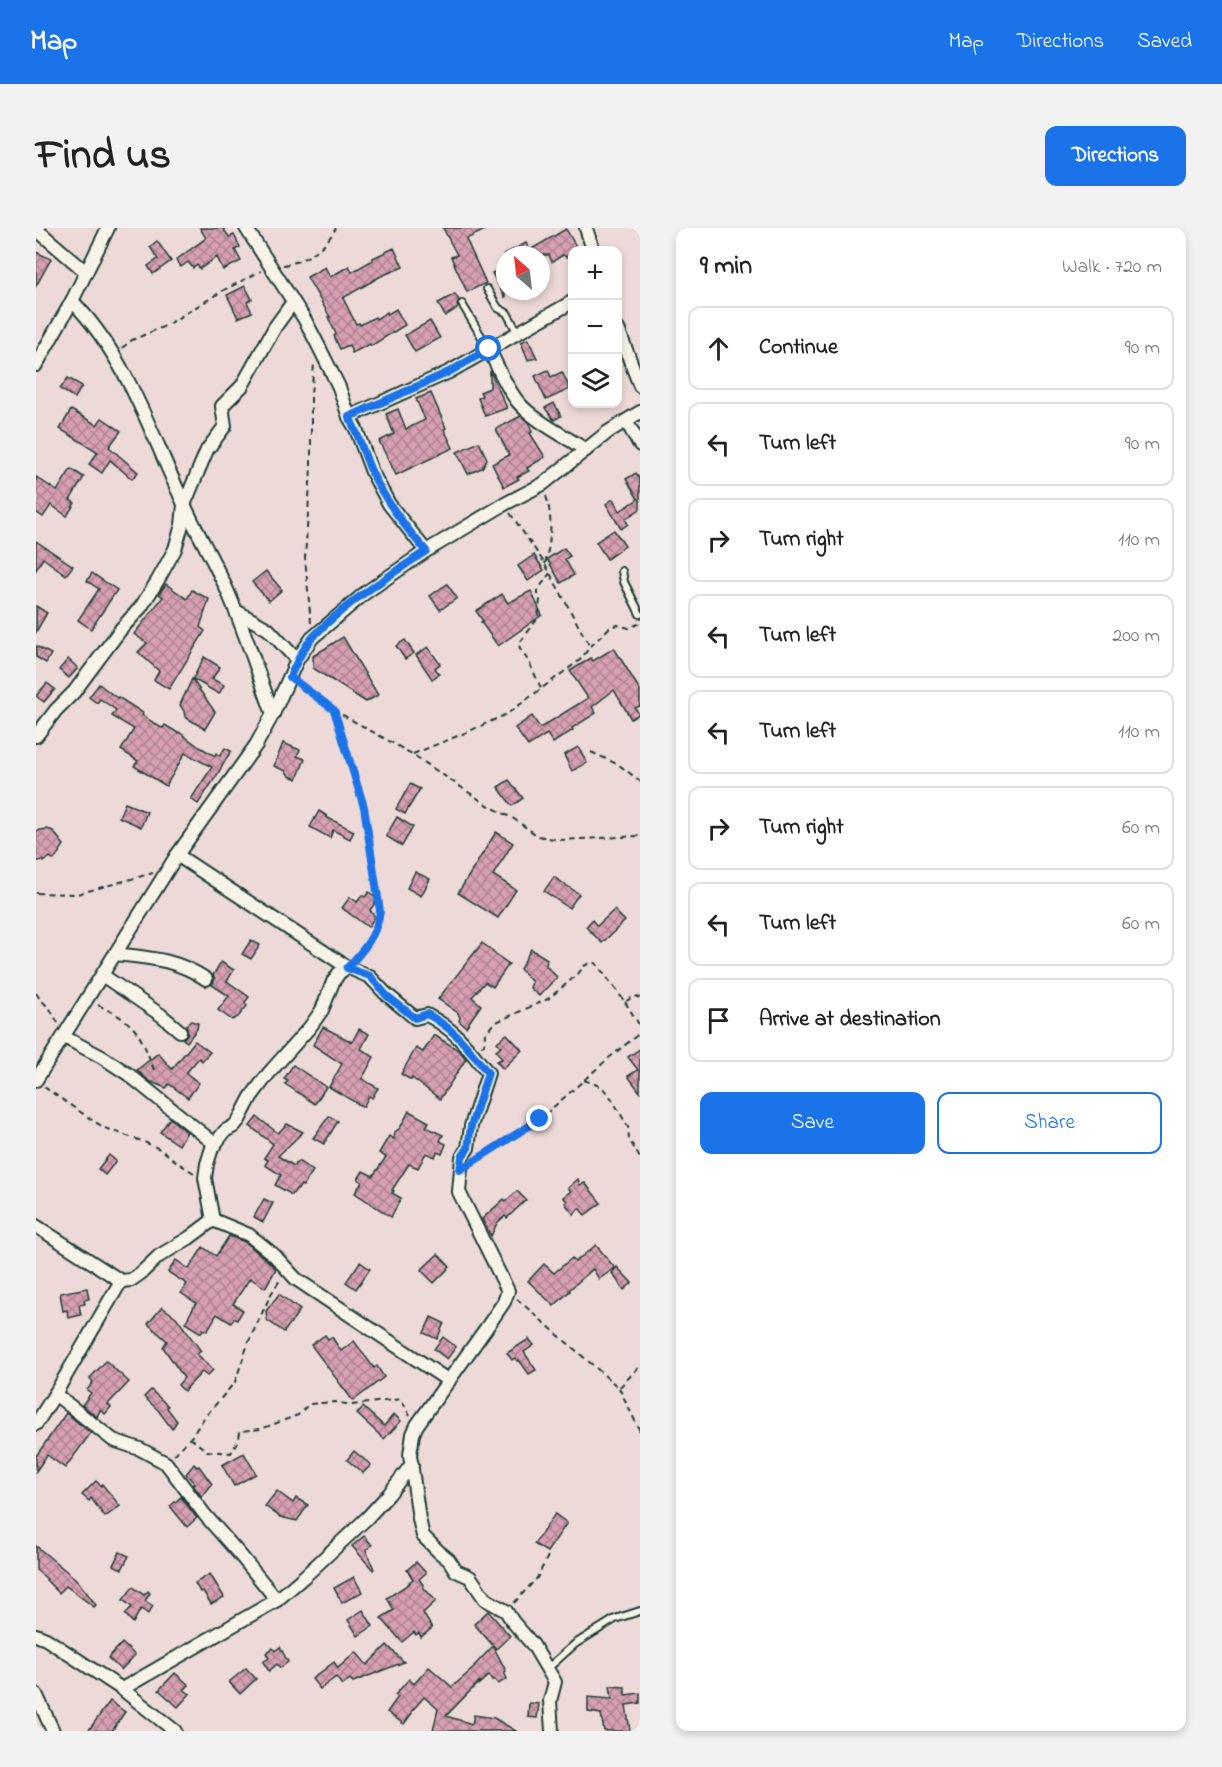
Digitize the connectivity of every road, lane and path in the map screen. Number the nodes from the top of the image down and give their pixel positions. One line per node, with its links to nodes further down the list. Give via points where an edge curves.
1 (108, 228): 8 (street)
2 (246, 228): 7 (street)
3 (336, 228): 7 (path, via 324,245 304,258)
4 (586, 228): 6 (street)
5 (36, 229): 8 (street)
6 (592, 246)
7 (270, 267): 11 (street); 17 (path)
8 (86, 272): 10 (street)
9 (486, 290): 14 (lane, via 498,308 507,313)
10 (72, 301): 17 (street, via 88,317); 19 (street)
11 (293, 302): 22 (street, via 335,379); 27 (street, via 242,386 222,406 225,426 207,450)
12 (462, 304): 16 (lane)
13 (568, 305): 14 (street)
14 (518, 334): 16 (street)
15 (622, 339): 20 (street)
16 (489, 349): 22 (street, via 449,372); 25 (street, via 518,402 549,428)
17 (112, 354): 27 (street, via 143,410)
18 (315, 363): 36 (path, via 305,558)
19 (36, 365)
20 (640, 386)
21 (640, 412): 23 (street)
22 (349, 417): 29 (street, via 389,504)
23 (626, 421): 24 (street); 25 (street)
24 (640, 445)
25 (586, 450): 26 (street)
26 (543, 484): 28 (street); 30 (path, via 551,524)
27 (184, 505): 33 (street); 43 (street, via 175,549 141,607)
28 (504, 505): 29 (street); 30 (path)
29 (426, 551): 36 (street, via 365,593)
30 (545, 564): 32 (path)
31 (622, 571): 34 (lane)
32 (550, 573): 37 (path); 40 (path, via 538,590 538,618 519,644)
33 (236, 611): 38 (street, via 268,629); 42 (street)
34 (640, 614)
35 (640, 623): 37 (path, via 629,628 614,625)
36 (312, 638): 38 (street)
37 (590, 647): 40 (path, via 580,660)
38 (297, 660): 39 (street)
39 (290, 677): 41 (path); 42 (street)
40 (541, 688): 45 (path, via 507,714)
41 (334, 710): 45 (path); 52 (path, via 364,807 380,911 372,938)
42 (273, 714): 48 (street, via 256,745)
43 (36, 736)
44 (591, 752): 46 (path, via 619,765)
45 (412, 754): 47 (path, via 538,836 559,840)
46 (640, 781)
47 (640, 836)
48 (177, 855): 49 (street); 52 (street)
49 (169, 867): 50 (path, via 77,894); 51 (street)
50 (36, 893)
51 (115, 954): 53 (street); 54 (street, via 181,965)
52 (347, 968): 67 (street, via 333,982 310,1027 270,1073 239,1120); 69 (street, via 370,976 387,996 415,1018 427,1014 441,1022 488,1073)
53 (102, 975): 57 (street); 60 (street)
54 (206, 980)
55 (36, 993): 62 (path, via 51,1009)
56 (640, 998): 58 (path, via 634,996)
57 (87, 1000): 62 (street); 64 (path, via 136,1028)
58 (625, 1002): 59 (path); 63 (path, via 596,963 590,963 548,999 494,1023 485,1034 484,1045)
59 (640, 1026)
60 (180, 1031)
61 (640, 1034): 65 (path)
62 (64, 1037): 66 (street); 67 (street, via 128,1074)
63 (477, 1047)
64 (154, 1070)
65 (584, 1080): 68 (path, via 602,1087 612,1099); 69 (path, via 540,1119)
66 (36, 1081): 70 (path, via 107,1129 162,1150)
67 (215, 1144): 70 (street)
68 (640, 1158)
69 (460, 1170): 75 (street, via 459,1192)
70 (205, 1178): 71 (street)
71 (213, 1220): 73 (street, via 249,1235); 74 (street, via 131,1280)
72 (36, 1226): 74 (street)
73 (287, 1271): 77 (street); 83 (path, via 249,1341 235,1382)
74 (121, 1281): 79 (street)
75 (508, 1292): 77 (street); 78 (path)
76 (640, 1366): 78 (path)
77 (449, 1381): 82 (street)
78 (619, 1388): 81 (path)
79 (56, 1394): 80 (street); 84 (street, via 114,1440)
80 (36, 1424)
81 (640, 1431)
82 (413, 1434): 83 (path, via 409,1413 401,1399 352,1405 309,1404 298,1415 261,1429 240,1431 231,1453 207,1451); 85 (street)
83 (190, 1438): 84 (path)
84 (164, 1462): 87 (street)
85 (412, 1464): 87 (street, via 367,1518); 88 (street, via 423,1536 450,1560 456,1571 470,1577 485,1599)
86 (549, 1554): 88 (path, via 531,1586)
87 (277, 1600): 92 (street)
88 (506, 1611): 91 (street)
89 (640, 1611): 91 (lane, via 615,1619 575,1644)
90 (36, 1635): 92 (street)
91 (548, 1668): 96 (street, via 555,1682 550,1701)
92 (122, 1689): 95 (street)
93 (36, 1694): 94 (street)
94 (51, 1730)
95 (175, 1731)
96 (552, 1731)

